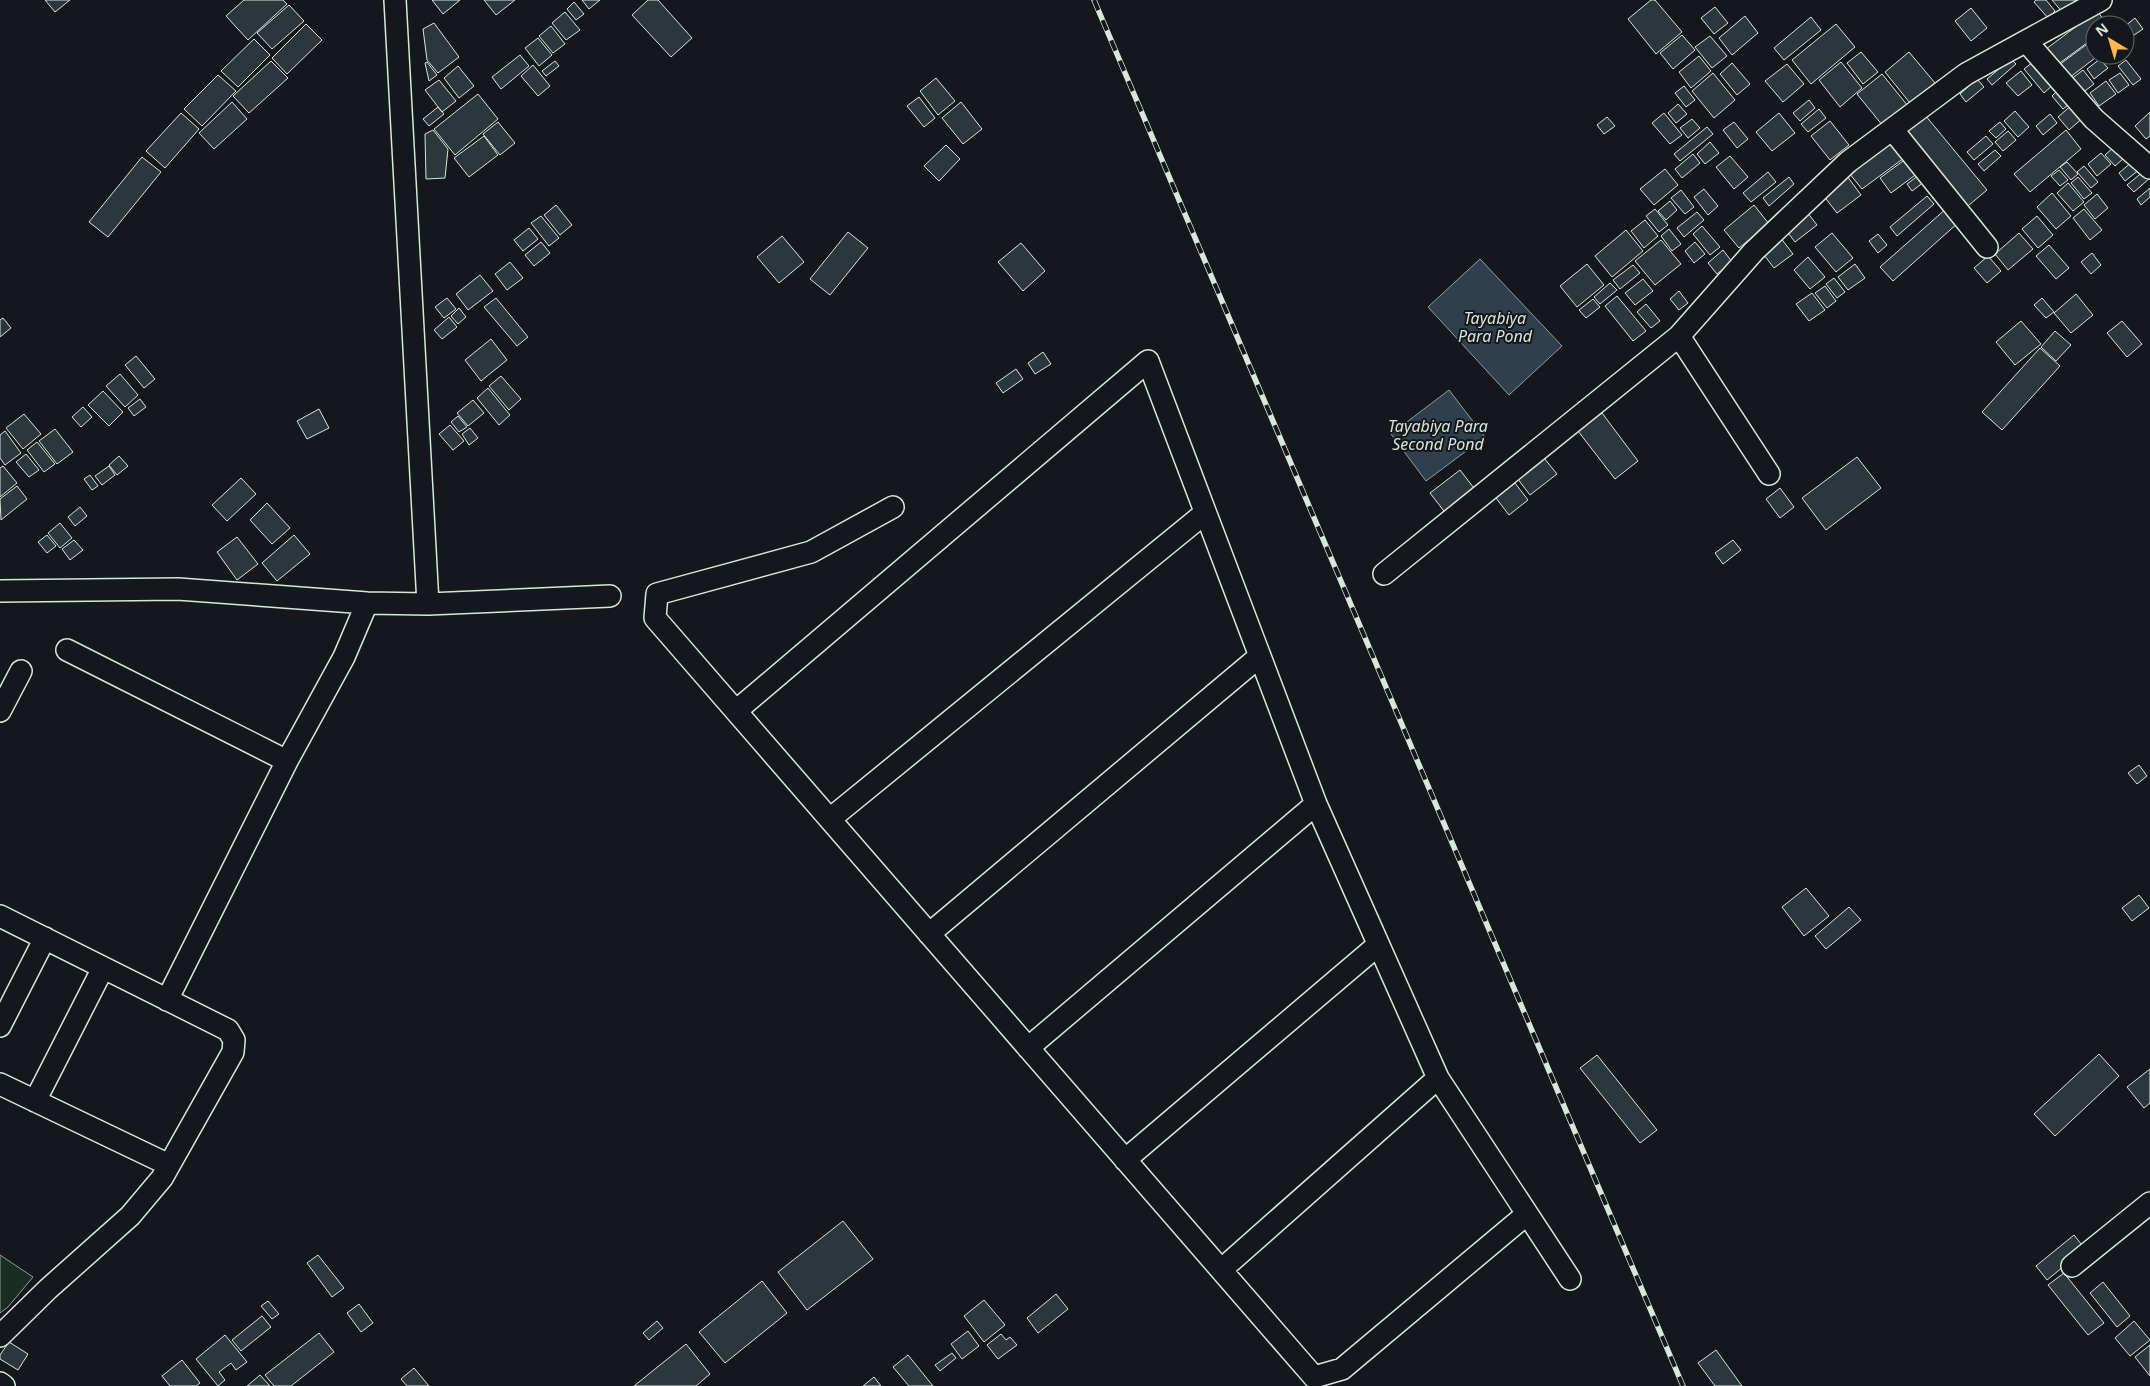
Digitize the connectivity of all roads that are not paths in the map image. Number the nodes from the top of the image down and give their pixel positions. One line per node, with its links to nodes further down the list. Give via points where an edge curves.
1 (394, 0): 15 (street)
2 (2101, 0): 3 (street)
3 (2026, 41): 4 (street, via 1966,74); 5 (street, via 2094,119)
4 (1892, 129): 6 (street); 7 (street, via 1848,162 1754,251)
5 (2150, 168)
6 (1987, 247)
7 (1679, 336): 8 (street); 11 (street)
8 (1769, 474)
9 (893, 507): 20 (street, via 811,552 657,594 655,618)
10 (1205, 513): 17 (street); 20 (street, via 1148,361); 23 (street)
11 (1384, 574)
12 (0, 591): 14 (street, via 178,589)
13 (610, 596): 15 (street)
14 (367, 603): 15 (street); 21 (street, via 344,657)
15 (428, 604)
16 (66, 650): 21 (street)
17 (1260, 656): 22 (street); 25 (street)
18 (21, 671): 19 (street)
19 (0, 711)
20 (736, 711): 23 (street)
21 (287, 762): 29 (street)
22 (1316, 804): 27 (street); 31 (street)
23 (830, 819): 25 (street)
24 (0, 916): 26 (street)
25 (929, 934): 31 (street)
26 (45, 938): 28 (street); 30 (street)
27 (1378, 946): 32 (street); 35 (street)
28 (103, 968): 29 (street); 34 (street)
29 (167, 1000): 36 (street, via 228,1030 234,1040 233,1052)
30 (0, 1026)
31 (1028, 1048): 35 (street)
32 (1438, 1078): 38 (street); 40 (street)
33 (0, 1084): 34 (street)
34 (35, 1101): 36 (street)
35 (1125, 1160): 40 (street)
36 (169, 1165): 42 (street, via 130,1216)
37 (2150, 1202): 39 (street)
38 (1527, 1214): 40 (street, via 1342,1369 1314,1377); 41 (street)
39 (2072, 1266)
40 (1221, 1270)
41 (1570, 1278)
42 (0, 1336)
43 (0, 1383): 44 (street)
44 (4, 1386)

